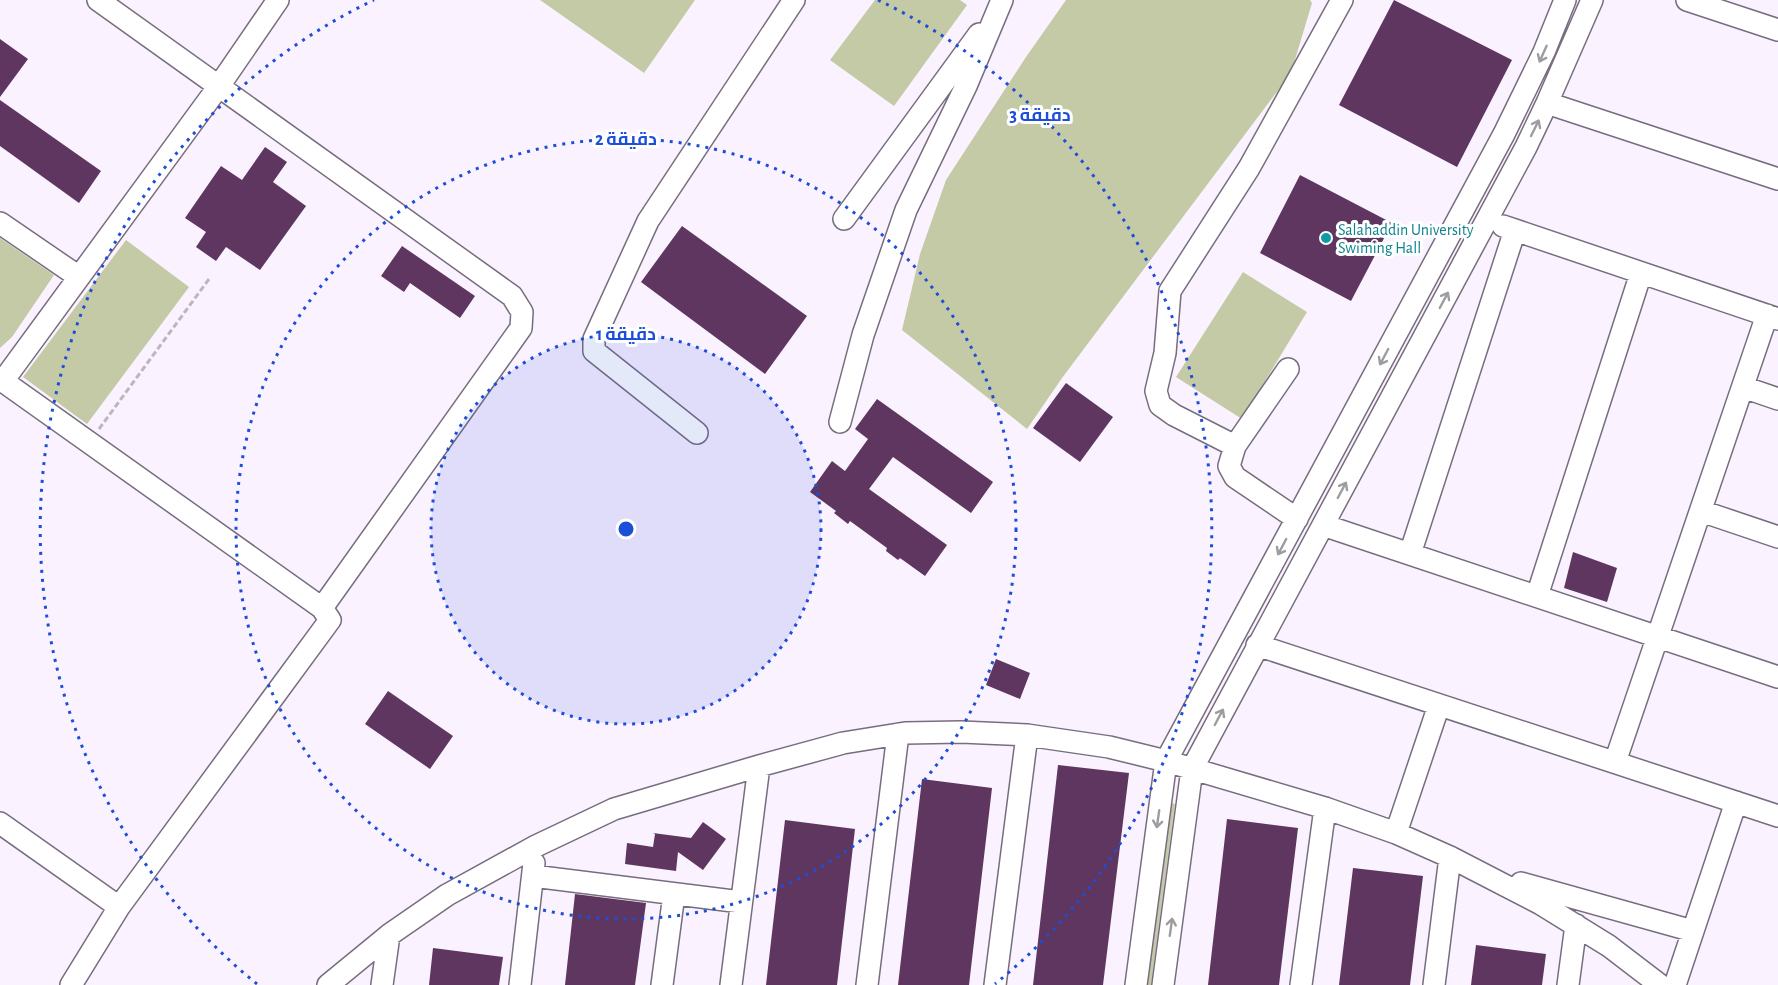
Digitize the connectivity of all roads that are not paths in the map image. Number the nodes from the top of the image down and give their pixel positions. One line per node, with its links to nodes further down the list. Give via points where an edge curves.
1 (98, 0): 10 (street)
2 (278, 0): 10 (street)
3 (794, 0): 27 (street, via 648,220 594,339 594,351)
4 (1342, 0): 28 (street, via 1249,168 1170,291 1165,353 1156,391 1161,405)
5 (1565, 0): 19 (street, one-way to 19, via 1524,97)
6 (1592, 0): 11 (street)
7 (1687, 0): 9 (street)
8 (1001, 1): 13 (street); 26 (street, via 966,86 906,210 863,335)
9 (1778, 30)
10 (219, 86): 18 (street); 35 (street, via 512,296 522,312 521,328)
11 (1547, 103): 12 (street); 14 (street, one-way to 11)
12 (1778, 180)
13 (844, 219)
14 (1487, 221): 16 (street); 21 (street, one-way to 14)
15 (0, 223): 18 (street)
16 (1515, 230): 17 (street); 33 (street)
17 (1641, 273): 20 (street); 34 (street)
18 (80, 277): 23 (street)
19 (1409, 311): 21 (street); 30 (street, one-way to 30)
20 (1773, 317): 24 (street)
21 (1431, 325): 31 (street, one-way to 21)
22 (1288, 369): 28 (street)
23 (2, 380): 35 (street)
24 (1743, 387): 25 (street); 29 (street)
25 (1778, 399)
26 (840, 422)
27 (696, 433)
28 (1235, 446): 30 (street, via 1229,466 1235,477)
29 (1701, 510): 32 (street); 36 (street)
30 (1297, 519): 42 (street, one-way to 42)
31 (1323, 525): 33 (street); 37 (street)
32 (1778, 537)
33 (1410, 554): 34 (street)
34 (1537, 596): 36 (street)
35 (322, 608): 57 (street, via 330,620)
36 (1658, 637): 38 (street); 43 (street)
37 (1257, 645): 39 (street); 45 (street, one-way to 37)
38 (1778, 677)
39 (1439, 705): 43 (street); 50 (street)
40 (898, 734): 41 (street); 44 (street, via 843,743); 68 (street)
41 (1027, 735): 42 (street, via 1109,747); 69 (street)
42 (1166, 761): 45 (street); 70 (street, one-way to 70)
43 (1615, 762): 46 (street)
44 (759, 766): 51 (street, via 614,808); 56 (street)
45 (1192, 769): 47 (street); 71 (street, one-way to 45)
46 (1736, 802): 48 (street); 59 (street)
47 (1325, 808): 50 (street); 72 (street)
48 (1778, 816)
49 (0, 823): 57 (street)
50 (1396, 833): 52 (street)
51 (536, 846): 54 (street); 60 (street, via 447,895)
52 (1450, 857): 53 (street); 73 (street)
53 (1481, 872): 58 (street); 59 (street)
54 (533, 876): 55 (street); 65 (street)
55 (674, 894): 56 (street); 66 (street)
56 (741, 902): 67 (street)
57 (119, 907): 62 (street)
58 (1575, 925): 61 (street); 74 (street)
59 (1694, 931): 76 (street)
60 (389, 935): 63 (street); 64 (street)
61 (1637, 977): 75 (street)
62 (71, 985)
63 (328, 985)
64 (382, 985)
65 (520, 985)
66 (662, 985)
67 (731, 985)
68 (867, 985)
69 (995, 985)
70 (1136, 985)
71 (1163, 985)
72 (1301, 985)
73 (1434, 985)
74 (1568, 985)
75 (1660, 985)
76 (1675, 985)

